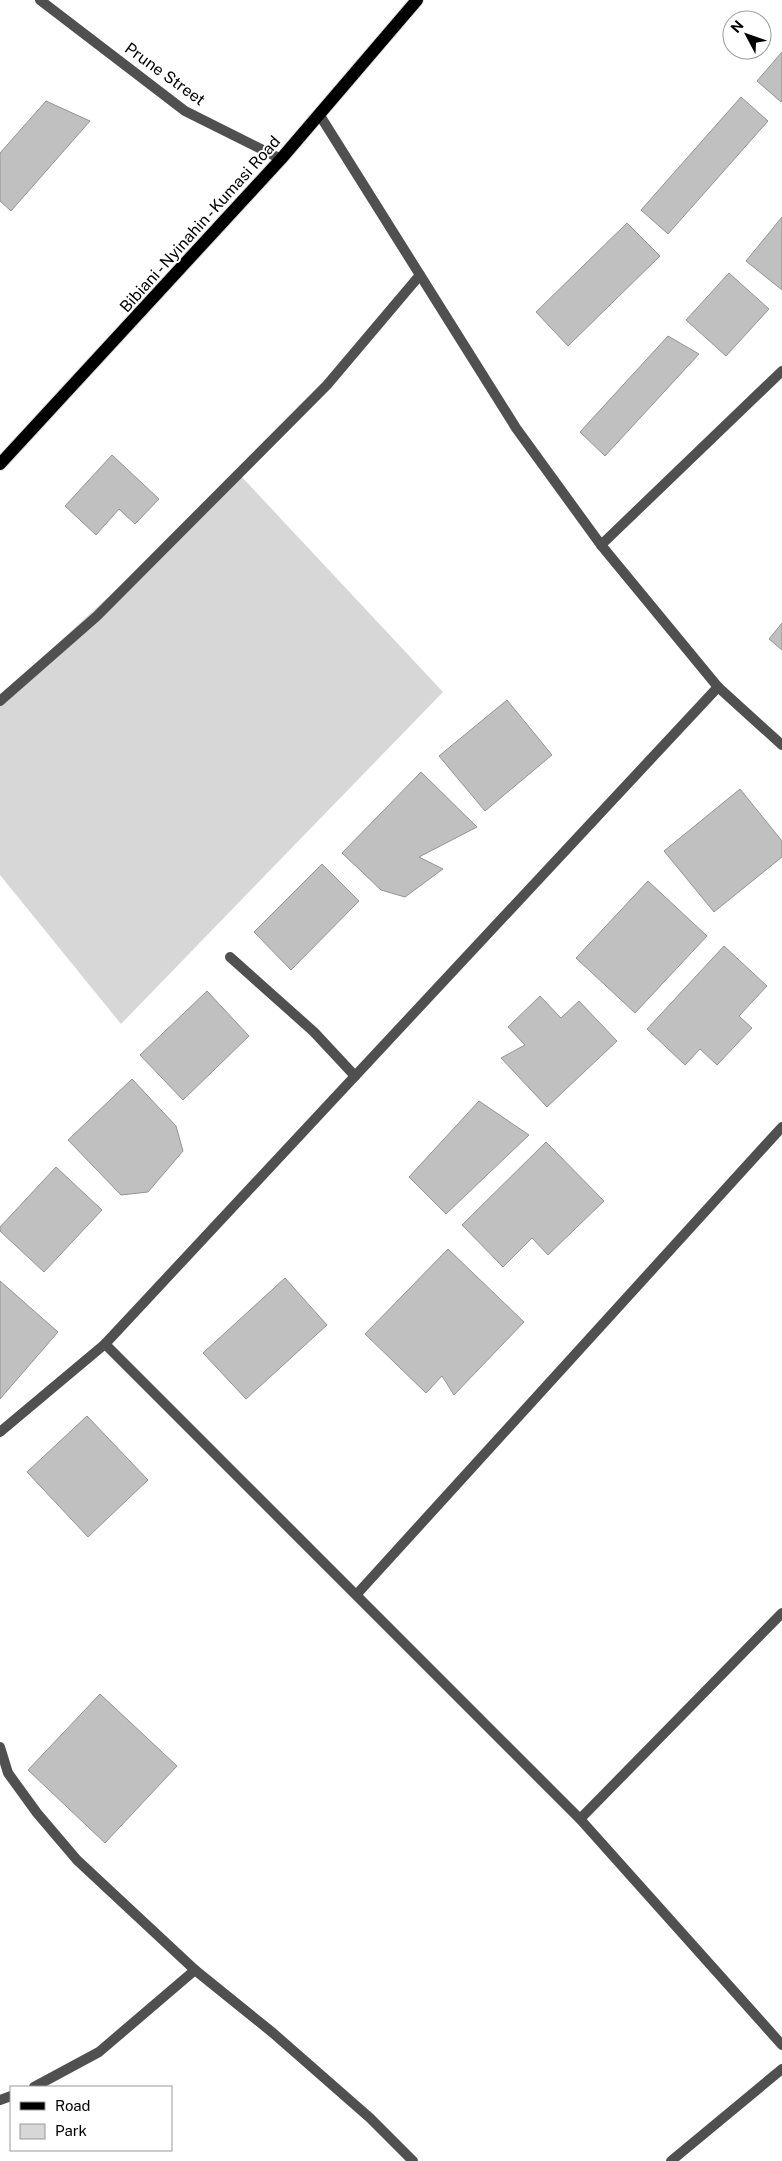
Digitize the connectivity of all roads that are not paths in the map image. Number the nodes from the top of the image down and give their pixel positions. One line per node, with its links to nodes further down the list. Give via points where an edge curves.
1 (40, 0): 4 (street, Prune Street, via 185,111)
2 (417, 0): 3 (main road, Bibiani - Nyinahin - Kumasi Road)
3 (320, 114): 4 (main road, Bibiani - Nyinahin - Kumasi Road); 5 (street)
4 (281, 159): 7 (main road, Bibiani - Nyinahin - Kumasi Road)
5 (420, 275): 8 (street, via 516,428); 10 (street, via 313,399 97,616)
6 (782, 371): 8 (street)
7 (0, 464)
8 (602, 545): 9 (street)
9 (718, 687): 11 (street); 13 (street)
10 (0, 701)
11 (782, 745)
12 (230, 957): 13 (street, via 314,1032)
13 (354, 1076): 15 (street)
14 (782, 1128): 17 (street)
15 (105, 1344): 16 (street); 17 (street)
16 (0, 1432)
17 (357, 1594): 20 (street)
18 (782, 1613): 20 (street)
19 (0, 1747): 21 (street, via 8,1772 37,1814 77,1860)
20 (580, 1819): 22 (street)
21 (195, 1970): 24 (street, via 99,2052); 25 (street, via 273,2033)
22 (782, 2045)
23 (782, 2069): 26 (street)
24 (36, 2086)
25 (413, 2161)
26 (672, 2161)

